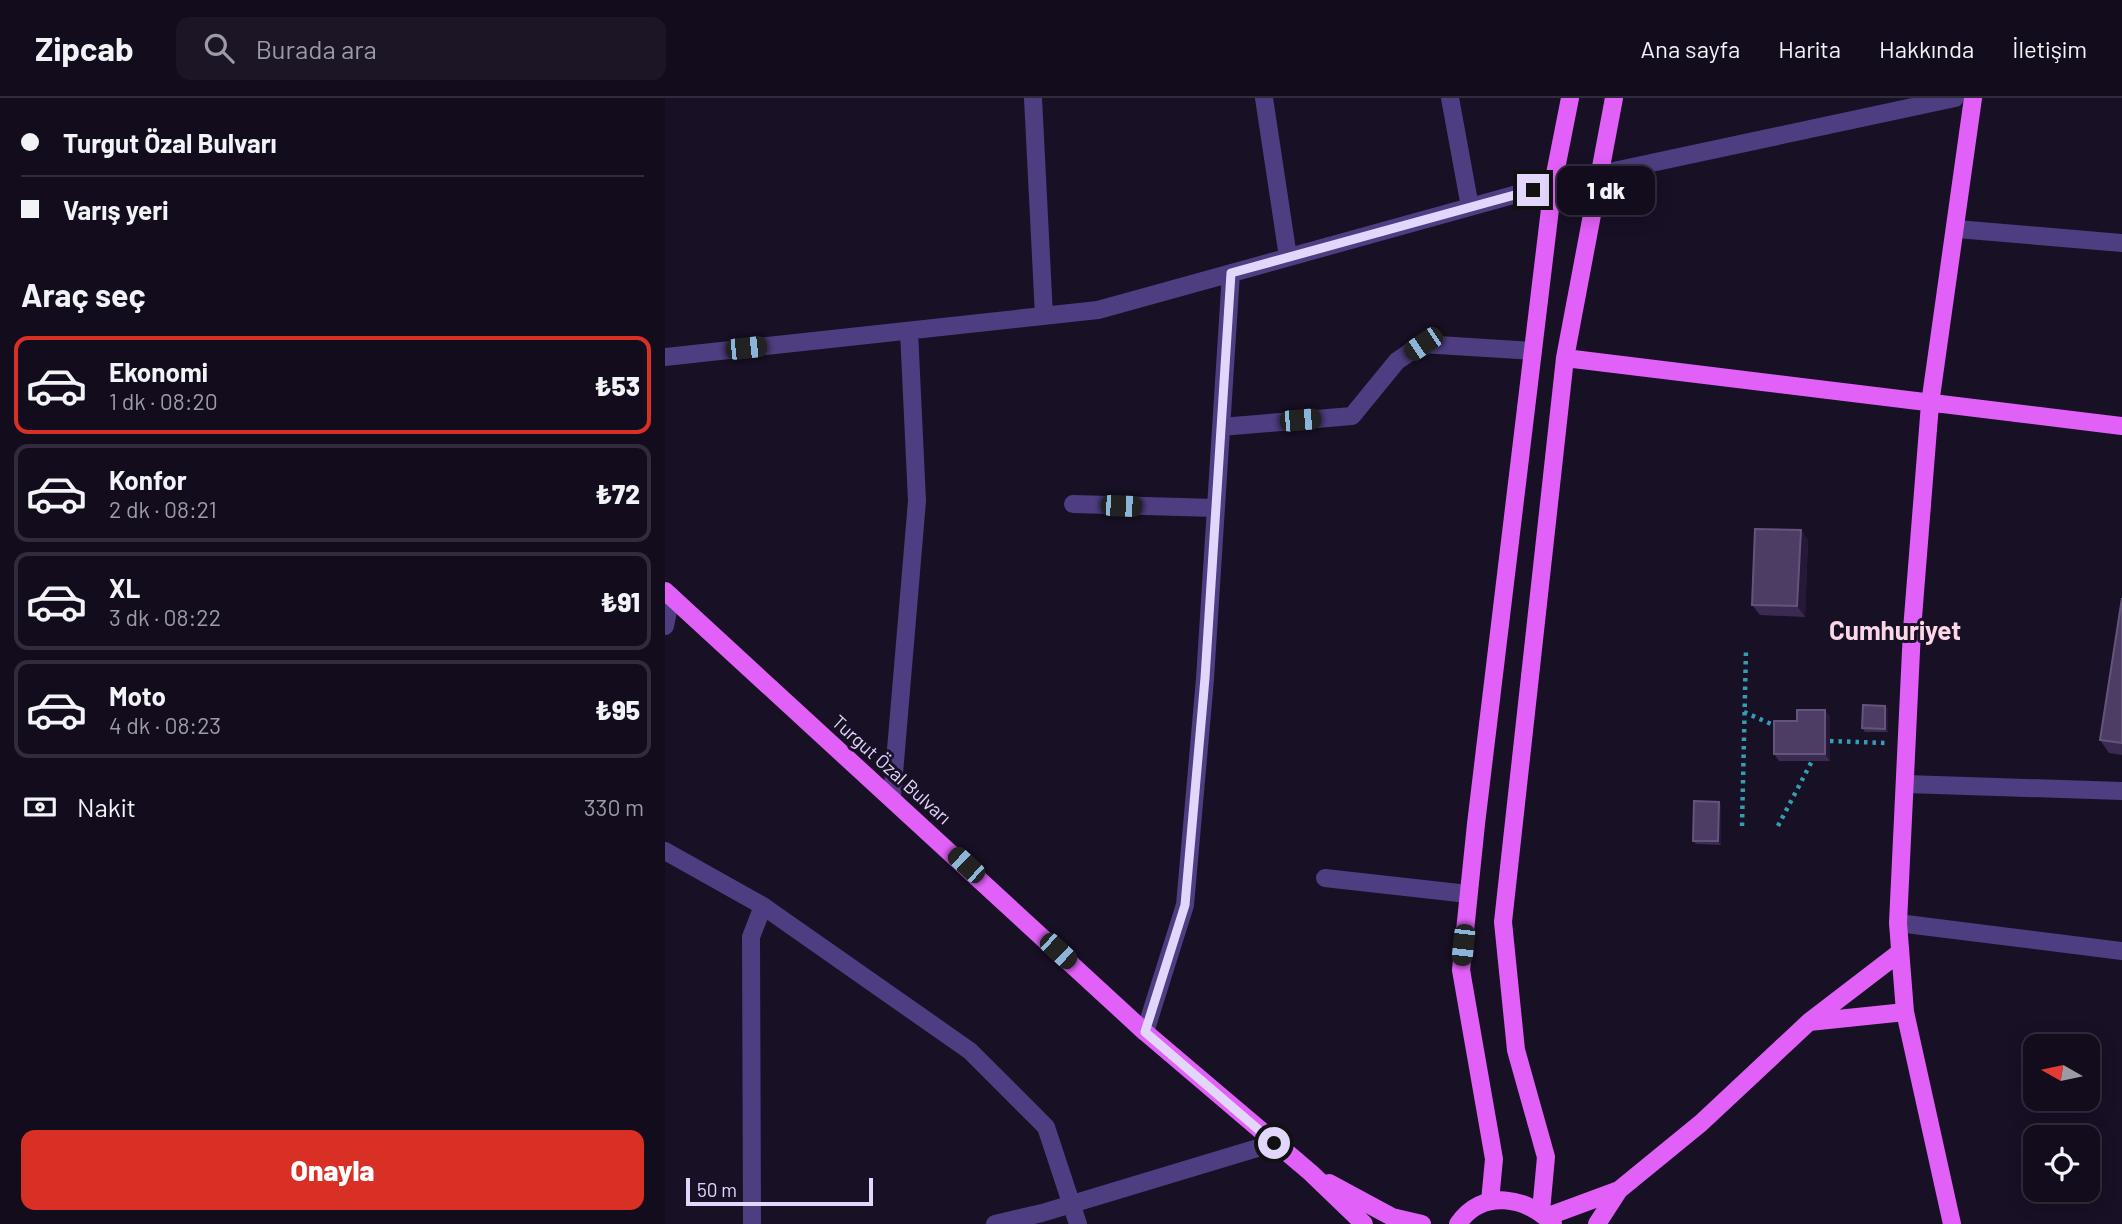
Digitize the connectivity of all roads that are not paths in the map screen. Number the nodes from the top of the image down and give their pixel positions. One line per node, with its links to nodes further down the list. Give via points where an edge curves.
1 (1034, 98): 15 (street)
2 (1264, 98): 13 (street)
3 (1450, 98): 10 (street)
4 (1570, 98): 9 (main road)
5 (1614, 98): 8 (main road)
6 (1955, 98): 8 (street)
7 (1973, 98): 11 (main road)
8 (1599, 174): 9 (street); 19 (main road)
9 (1553, 184): 10 (street); 17 (main road)
10 (1470, 207): 13 (street)
11 (1957, 229): 12 (street); 20 (main road)
12 (2122, 243)
13 (1287, 257): 14 (street)
14 (1231, 273): 15 (street, via 1098,310); 22 (street)
15 (1044, 316): 16 (street)
16 (909, 331): 18 (street); 29 (street, via 917,501)
17 (1533, 351): 22 (street, via 1423,344 1397,361 1352,416); 32 (main road)
18 (665, 357)
19 (1565, 358): 20 (main road); 45 (main road, via 1503,922 1516,1050 1546,1157)
20 (1930, 404): 21 (main road); 27 (main road, via 1912,630)
21 (2122, 426)
22 (1221, 427): 24 (street)
23 (1073, 504): 24 (street)
24 (1216, 508): 39 (street, via 1185,905)
25 (668, 594): 26 (street); 29 (main road, Turgut Özal Bulvarı)
26 (665, 625)
27 (1906, 784): 28 (street); 34 (main road)
28 (2122, 791)
29 (892, 797): 39 (main road, Turgut Özal Bulvarı)
30 (665, 852): 33 (street)
31 (1325, 878): 32 (street)
32 (1468, 894): 43 (main road, via 1461,970 1494,1159)
33 (762, 906): 44 (street, via 971,1051 1046,1127); 47 (street, via 751,937)
34 (1898, 923): 35 (street); 36 (main road)
35 (2122, 951)
36 (1899, 953): 37 (main road); 38 (main road)
37 (1905, 1012): 38 (main road); 53 (main road)
38 (1809, 1022): 42 (main road, via 1701,1123)
39 (1145, 1032): 40 (main road, Turgut Özal Bulvarı)
40 (1274, 1143): 41 (main road, Turgut Özal Bulvarı); 44 (street)
41 (1311, 1173): 50 (main road, Turgut Özal Bulvarı); 51 (main road, Turgut Özal Bulvarı, via 1392,1217)
42 (1619, 1189): 45 (main road); 52 (main road)
43 (1490, 1201): 45 (main road, via 1517,1200); 46 (main road)
44 (1073, 1204): 48 (street); 49 (street)
45 (1547, 1217)
46 (1458, 1222)
47 (751, 1224)
48 (995, 1224)
49 (1078, 1224)
50 (1364, 1224)
51 (1422, 1224)
52 (1597, 1224)
53 (1952, 1224)

